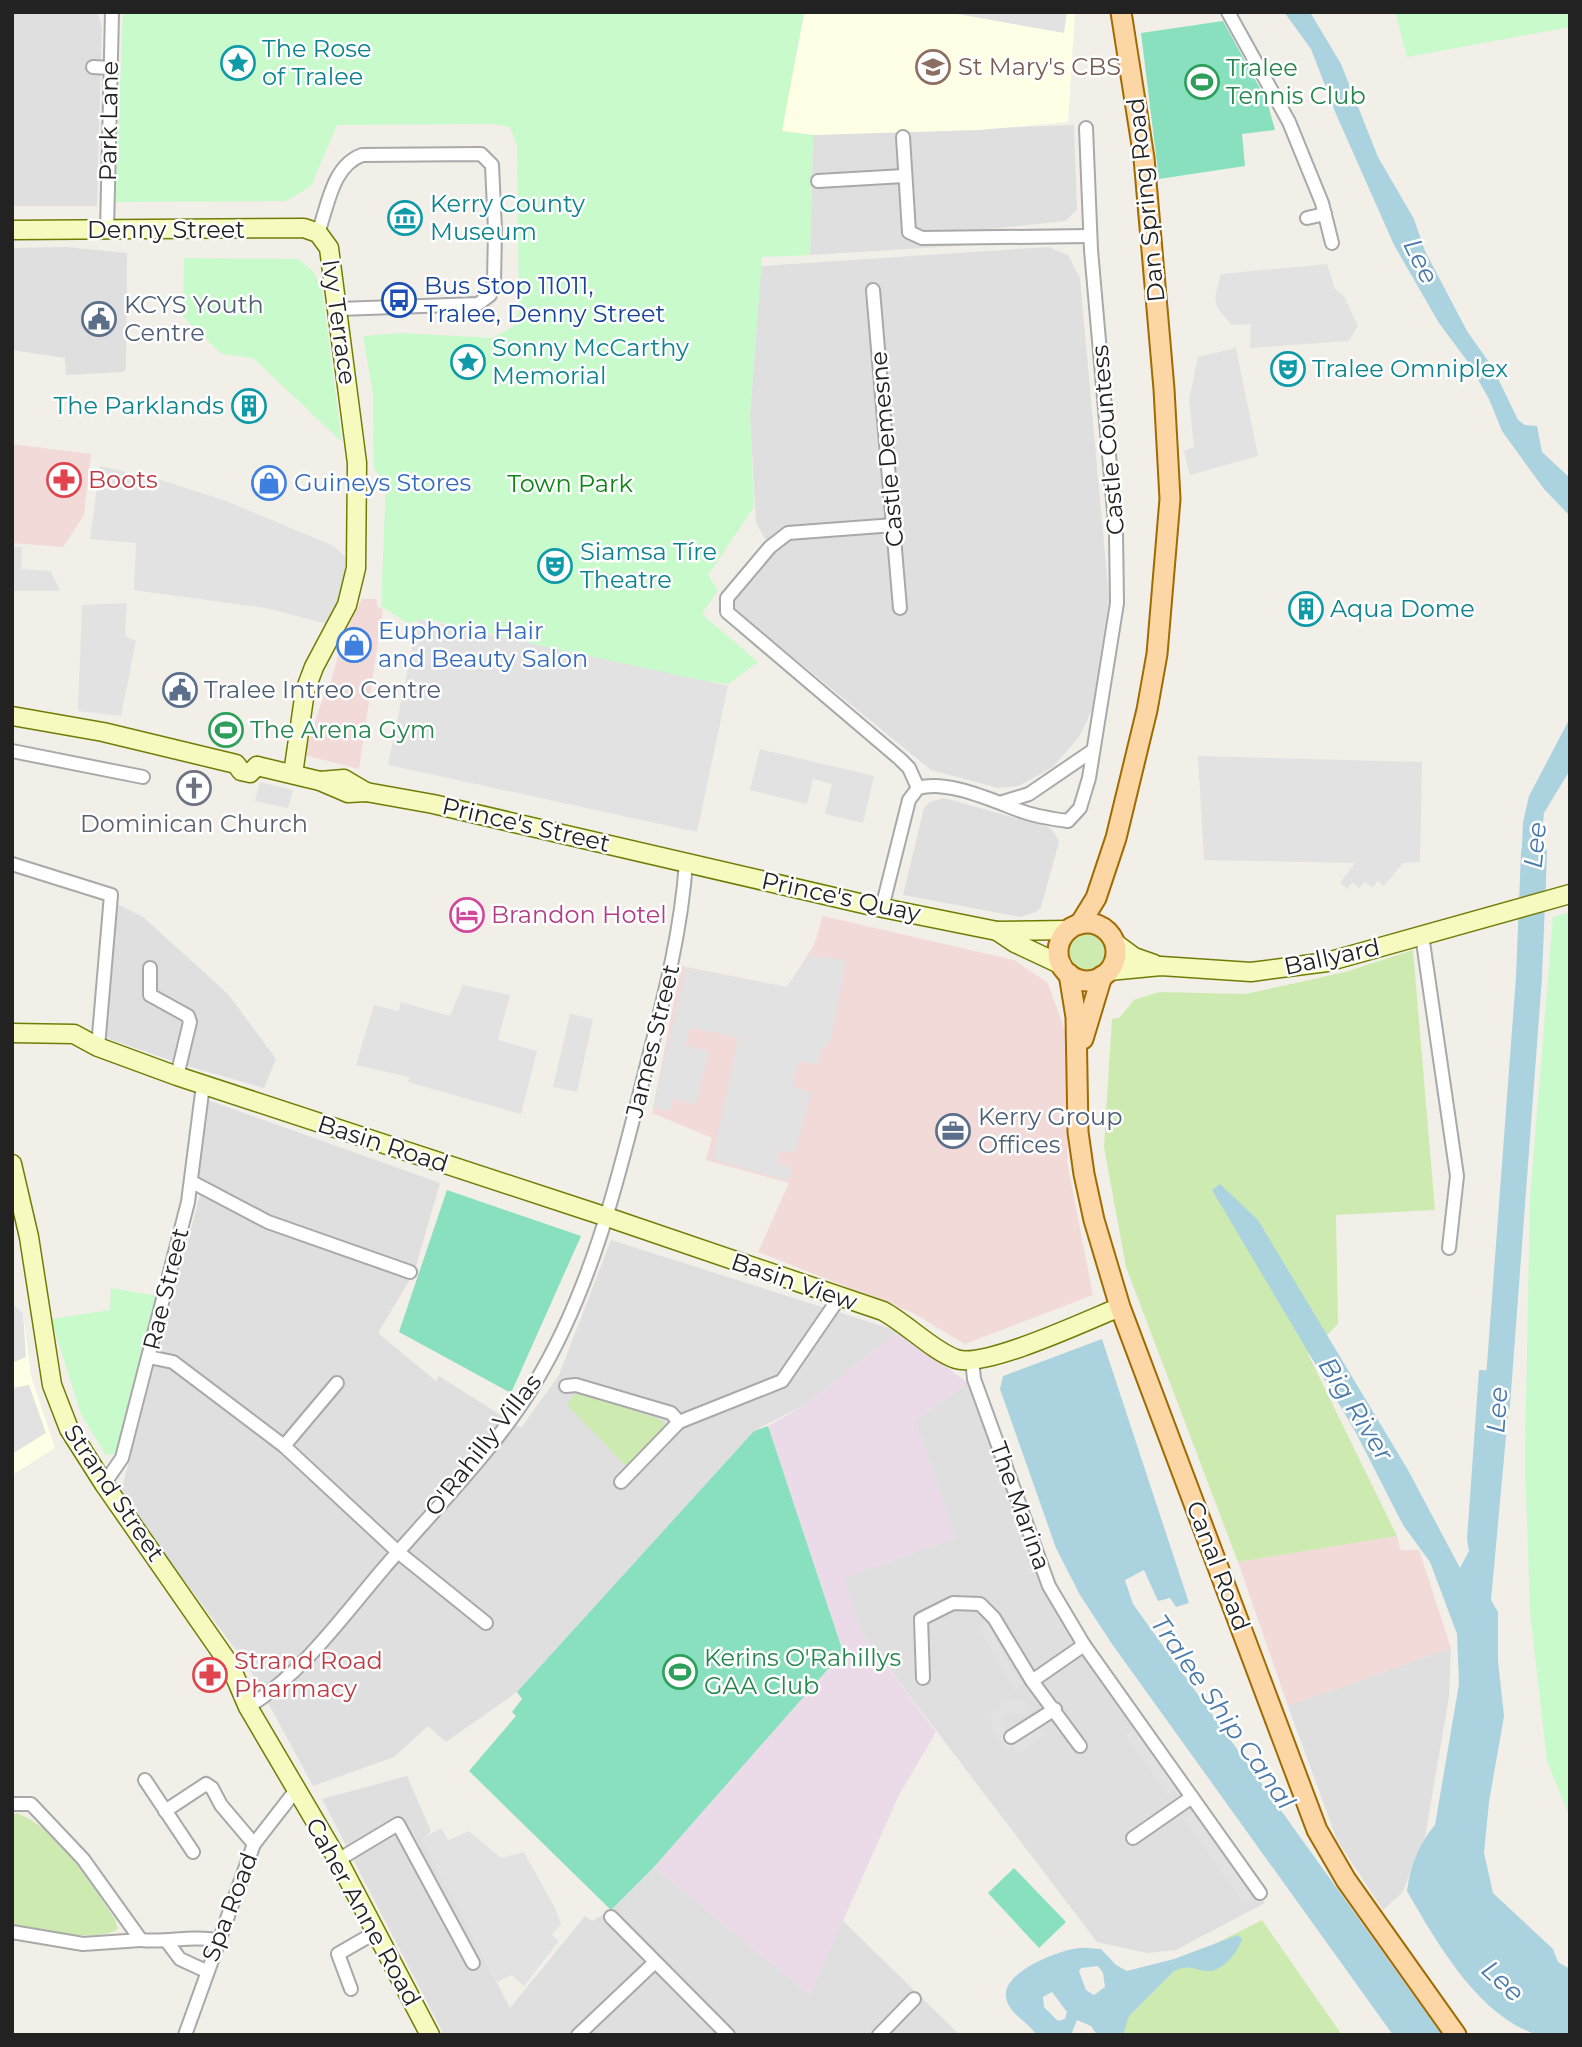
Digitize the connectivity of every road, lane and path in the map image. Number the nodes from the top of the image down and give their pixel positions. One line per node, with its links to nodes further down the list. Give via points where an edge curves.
1 (112, 12): 5 (street, Park Lane)
2 (1121, 12): 28 (main road, Dan Spring Road, via 1144,158 1170,499 1157,654)
3 (1227, 12): 10 (street, via 1289,122)
4 (93, 67): 5 (street)
5 (110, 68): 13 (street, Park Lane)
6 (1086, 128): 15 (street, Castle Countess)
7 (903, 137): 8 (street)
8 (904, 176): 9 (street); 15 (street, via 906,227 915,235)
9 (818, 181)
10 (1325, 214): 11 (street); 16 (street)
11 (1307, 218)
12 (12, 230): 13 (street, Denny Street)
13 (107, 230): 14 (street, Denny Street, via 304,228)
14 (318, 233): 18 (street, Ivy Terrace, via 329,248); 18 (street, Ivy Terrace, via 338,175 350,159 362,155 481,154 492,165 495,230 490,295 478,304)
15 (1090, 236): 23 (street, Castle Countess, via 1116,534 1117,603)
16 (1332, 243)
17 (873, 290): 19 (street, Castle Demesne)
18 (339, 309): 24 (street, Ivy Terrace, via 358,475 355,576 347,605 305,691)
19 (894, 525): 20 (street, Castle Demesne); 26 (street, via 788,533 770,547 725,606 900,759)
20 (900, 608)
21 (12, 716): 24 (street, Prince's Street, via 71,725 236,764 243,758 253,759 257,766)
22 (12, 751): 25 (street)
23 (1093, 751): 27 (street, via 1029,794); 27 (street, Castle Countess, via 1080,808 1068,821 1021,811)
24 (293, 774): 29 (street, Prince's Street, via 348,793 366,792 511,821)
25 (143, 777)
26 (918, 788): 27 (street, Castle Countess, via 933,785); 32 (street, via 909,800)
27 (1003, 802)
28 (1110, 854): 33 (main road, via 1096,898); 36 (main road, via 1102,903)
29 (686, 862): 32 (street, Prince's Quay); 48 (street, James Street, via 674,959)
30 (12, 864): 42 (street, via 111,895)
31 (1565, 895): 35 (street, Ballyard)
32 (882, 908): 34 (street, Prince's Quay)
33 (1075, 927): 34 (street, Prince's Quay); 36 (main road, via 1091,923); 39 (main road, via 1059,945)
34 (997, 931): 39 (street, Prince's Quay)
35 (1422, 934): 37 (street, Ballyard, via 1327,962 1251,972); 49 (street, via 1457,1176)
36 (1111, 937): 37 (street, via 1133,957); 40 (main road, via 1115,958)
37 (1161, 966): 40 (street)
38 (150, 968): 44 (street, via 150,995 186,1013 190,1022)
39 (1065, 969): 40 (main road, via 1088,981); 43 (main road)
40 (1105, 974): 43 (main road, via 1088,1015)
41 (12, 1033): 42 (street, Basin Road, via 74,1034)
42 (98, 1047): 44 (street, Basin Road)
43 (1078, 1060): 52 (main road, Canal Road, via 1078,1132 1084,1174)
44 (177, 1076): 45 (street, Basin Road)
45 (203, 1085): 47 (street, Rae Street); 48 (street, Basin Road)
46 (12, 1164): 60 (street, Strand Street, via 29,1237 54,1396)
47 (192, 1182): 50 (street, via 268,1223); 53 (street, Rae Street)
48 (607, 1216): 51 (street, Basin View); 61 (street, O'Rahilly Villas, via 571,1315 534,1385 502,1430)
49 (1449, 1248)
50 (410, 1272)
51 (839, 1298): 54 (street, Basin View, via 890,1315 954,1359); 57 (street, via 782,1381)
52 (1120, 1307): 54 (street, via 991,1358); 96 (main road, Canal Road, via 1317,1829 1346,1880)
53 (149, 1357): 58 (street, via 173,1362); 60 (street, Rae Street, via 122,1458)
54 (972, 1360): 63 (street, The Marina, via 974,1379 1049,1586)
55 (337, 1383): 58 (street)
56 (566, 1386): 57 (street, via 671,1413)
57 (679, 1422): 59 (street)
58 (284, 1446): 61 (street)
59 (621, 1482)
60 (103, 1484): 66 (street, Strand Street, via 212,1634)
61 (398, 1552): 62 (street); 66 (street, O'Rahilly Villas, via 294,1673)
62 (486, 1623)
63 (1084, 1645): 65 (street); 72 (street, The Marina)
64 (923, 1678): 65 (street, via 920,1619 966,1601 980,1604 994,1618)
65 (1032, 1681): 67 (street)
66 (248, 1707): 71 (street, Strand Street)
67 (1055, 1709): 68 (street); 69 (street)
68 (1011, 1737)
69 (1080, 1746)
70 (145, 1780): 74 (street)
71 (296, 1790): 76 (street, Spa Road); 78 (street, Caher Anne Road)
72 (1192, 1797): 75 (street); 79 (street, The Marina)
73 (12, 1804): 83 (street, via 31,1804 83,1859)
74 (165, 1811): 76 (street, via 206,1784); 77 (street)
75 (1133, 1838)
76 (254, 1844): 84 (street, Spa Road)
77 (193, 1852)
78 (338, 1860): 82 (street, Caher Anne Road); 86 (street, via 398,1824)
79 (1261, 1893)
80 (611, 1917): 87 (street)
81 (12, 1932): 83 (street, via 83,1944)
82 (376, 1932): 89 (street, via 338,1954); 92 (street, Caher Anne Road)
83 (141, 1940): 85 (street)
84 (217, 1940): 85 (street, via 184,1937); 88 (street, Spa Road)
85 (169, 1943): 88 (street, via 180,1959)
86 (472, 1963)
87 (654, 1963): 93 (street); 94 (street)
88 (206, 1971): 91 (street, Spa Road)
89 (351, 1989)
90 (914, 1999): 95 (street)
91 (185, 2035)
92 (430, 2035)
93 (578, 2035)
94 (728, 2035)
95 (879, 2035)
96 (1456, 2035)

